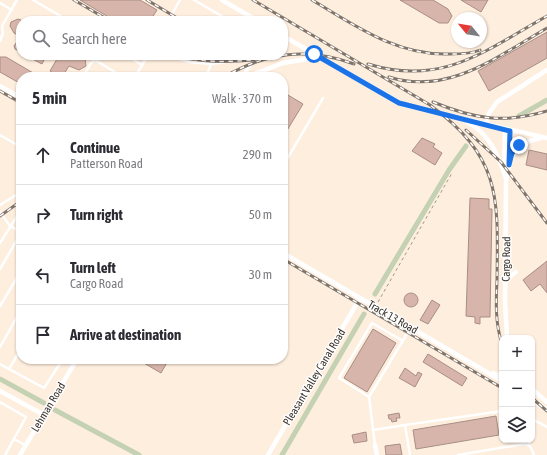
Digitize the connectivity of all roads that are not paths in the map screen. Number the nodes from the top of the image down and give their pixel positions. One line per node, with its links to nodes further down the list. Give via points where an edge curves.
1 (17, 0): 7 (lane)
2 (33, 0): 9 (lane)
3 (180, 0): 10 (lane)
4 (194, 0): 11 (lane)
5 (222, 0): 8 (street)
6 (0, 3): 7 (lane)
7 (12, 10): 13 (lane, via 2,26)
8 (248, 15)
9 (60, 16)
10 (171, 16)
11 (221, 16)
12 (288, 39): 14 (street)
13 (0, 41)
14 (320, 57): 30 (street, via 283,63); 34 (street, via 399,103)
15 (95, 60): 25 (lane)
16 (95, 60): 26 (lane)
17 (134, 60): 23 (lane)
18 (145, 60): 23 (lane)
19 (183, 60): 22 (lane)
20 (234, 60): 22 (lane)
21 (252, 60): 29 (street)
22 (211, 64): 28 (lane)
23 (142, 65): 27 (lane)
24 (547, 70): 35 (street, via 497,102 489,113)
25 (86, 72)
26 (115, 72)
27 (138, 72)
28 (208, 72)
29 (246, 72)
30 (260, 72)
31 (0, 86): 32 (street)
32 (16, 95)
33 (323, 98): 40 (lane)
34 (462, 118): 35 (street); 42 (street, Cargo Road, via 486,136 497,153)
35 (486, 125): 36 (street)
36 (508, 130): 38 (street); 41 (street); 42 (street)
37 (0, 135): 39 (lane)
38 (545, 138): 41 (street, Cargo Road, via 519,145 512,153)
39 (16, 144)
40 (288, 158)
41 (509, 165): 43 (street, Cargo Road)
42 (504, 171): 43 (street, Cargo Road)
43 (506, 180): 46 (street, Cargo Road)
44 (16, 195): 45 (lane)
45 (0, 205)
46 (506, 210): 48 (street); 58 (street, Cargo Road)
47 (0, 212): 50 (lane)
48 (511, 216)
49 (16, 217): 50 (lane)
50 (10, 226): 51 (lane); 53 (lane)
51 (16, 230)
52 (16, 242): 55 (lane)
53 (0, 243)
54 (288, 256): 59 (street, Track 13 Road)
55 (0, 269)
56 (516, 272): 58 (street)
57 (16, 279): 60 (lane)
58 (506, 280): 63 (street, Cargo Road)
59 (360, 298): 62 (street, Track 13 Road); 94 (street, Pleasant Valley Canal Road)
60 (0, 306)
61 (16, 319): 65 (lane)
62 (410, 327): 64 (lane); 70 (street, Track 13 Road)
63 (506, 335)
64 (402, 341): 76 (lane); 76 (lane, via 372,323 339,378)
65 (0, 347)
66 (16, 358): 71 (lane)
67 (0, 364): 71 (lane)
68 (60, 364): 71 (lane, via 44,388)
69 (74, 364): 82 (street, Lehman Road)
70 (477, 366): 72 (street); 73 (street, Track 13 Road)
71 (9, 369)
72 (499, 374)
73 (499, 379)
74 (0, 391): 82 (street)
75 (535, 392): 79 (street)
76 (369, 397): 86 (lane)
77 (0, 402): 87 (lane, via 26,417)
78 (535, 402): 80 (street)
79 (547, 402)
80 (547, 410)
81 (499, 411): 84 (lane)
82 (44, 415): 90 (street, Lehman Road)
83 (535, 420): 85 (lane)
84 (405, 425): 86 (lane); 96 (lane)
85 (547, 426)
86 (373, 430): 89 (lane)
87 (14, 439): 90 (lane); 92 (lane)
88 (529, 443): 91 (lane)
89 (375, 444): 95 (street)
90 (26, 446): 93 (street, Lehman Road)
91 (530, 446): 97 (lane, via 524,444); 98 (lane)
92 (5, 455)
93 (20, 455)
94 (268, 455)
95 (377, 455)
96 (410, 455)
97 (458, 455)
98 (534, 455)

